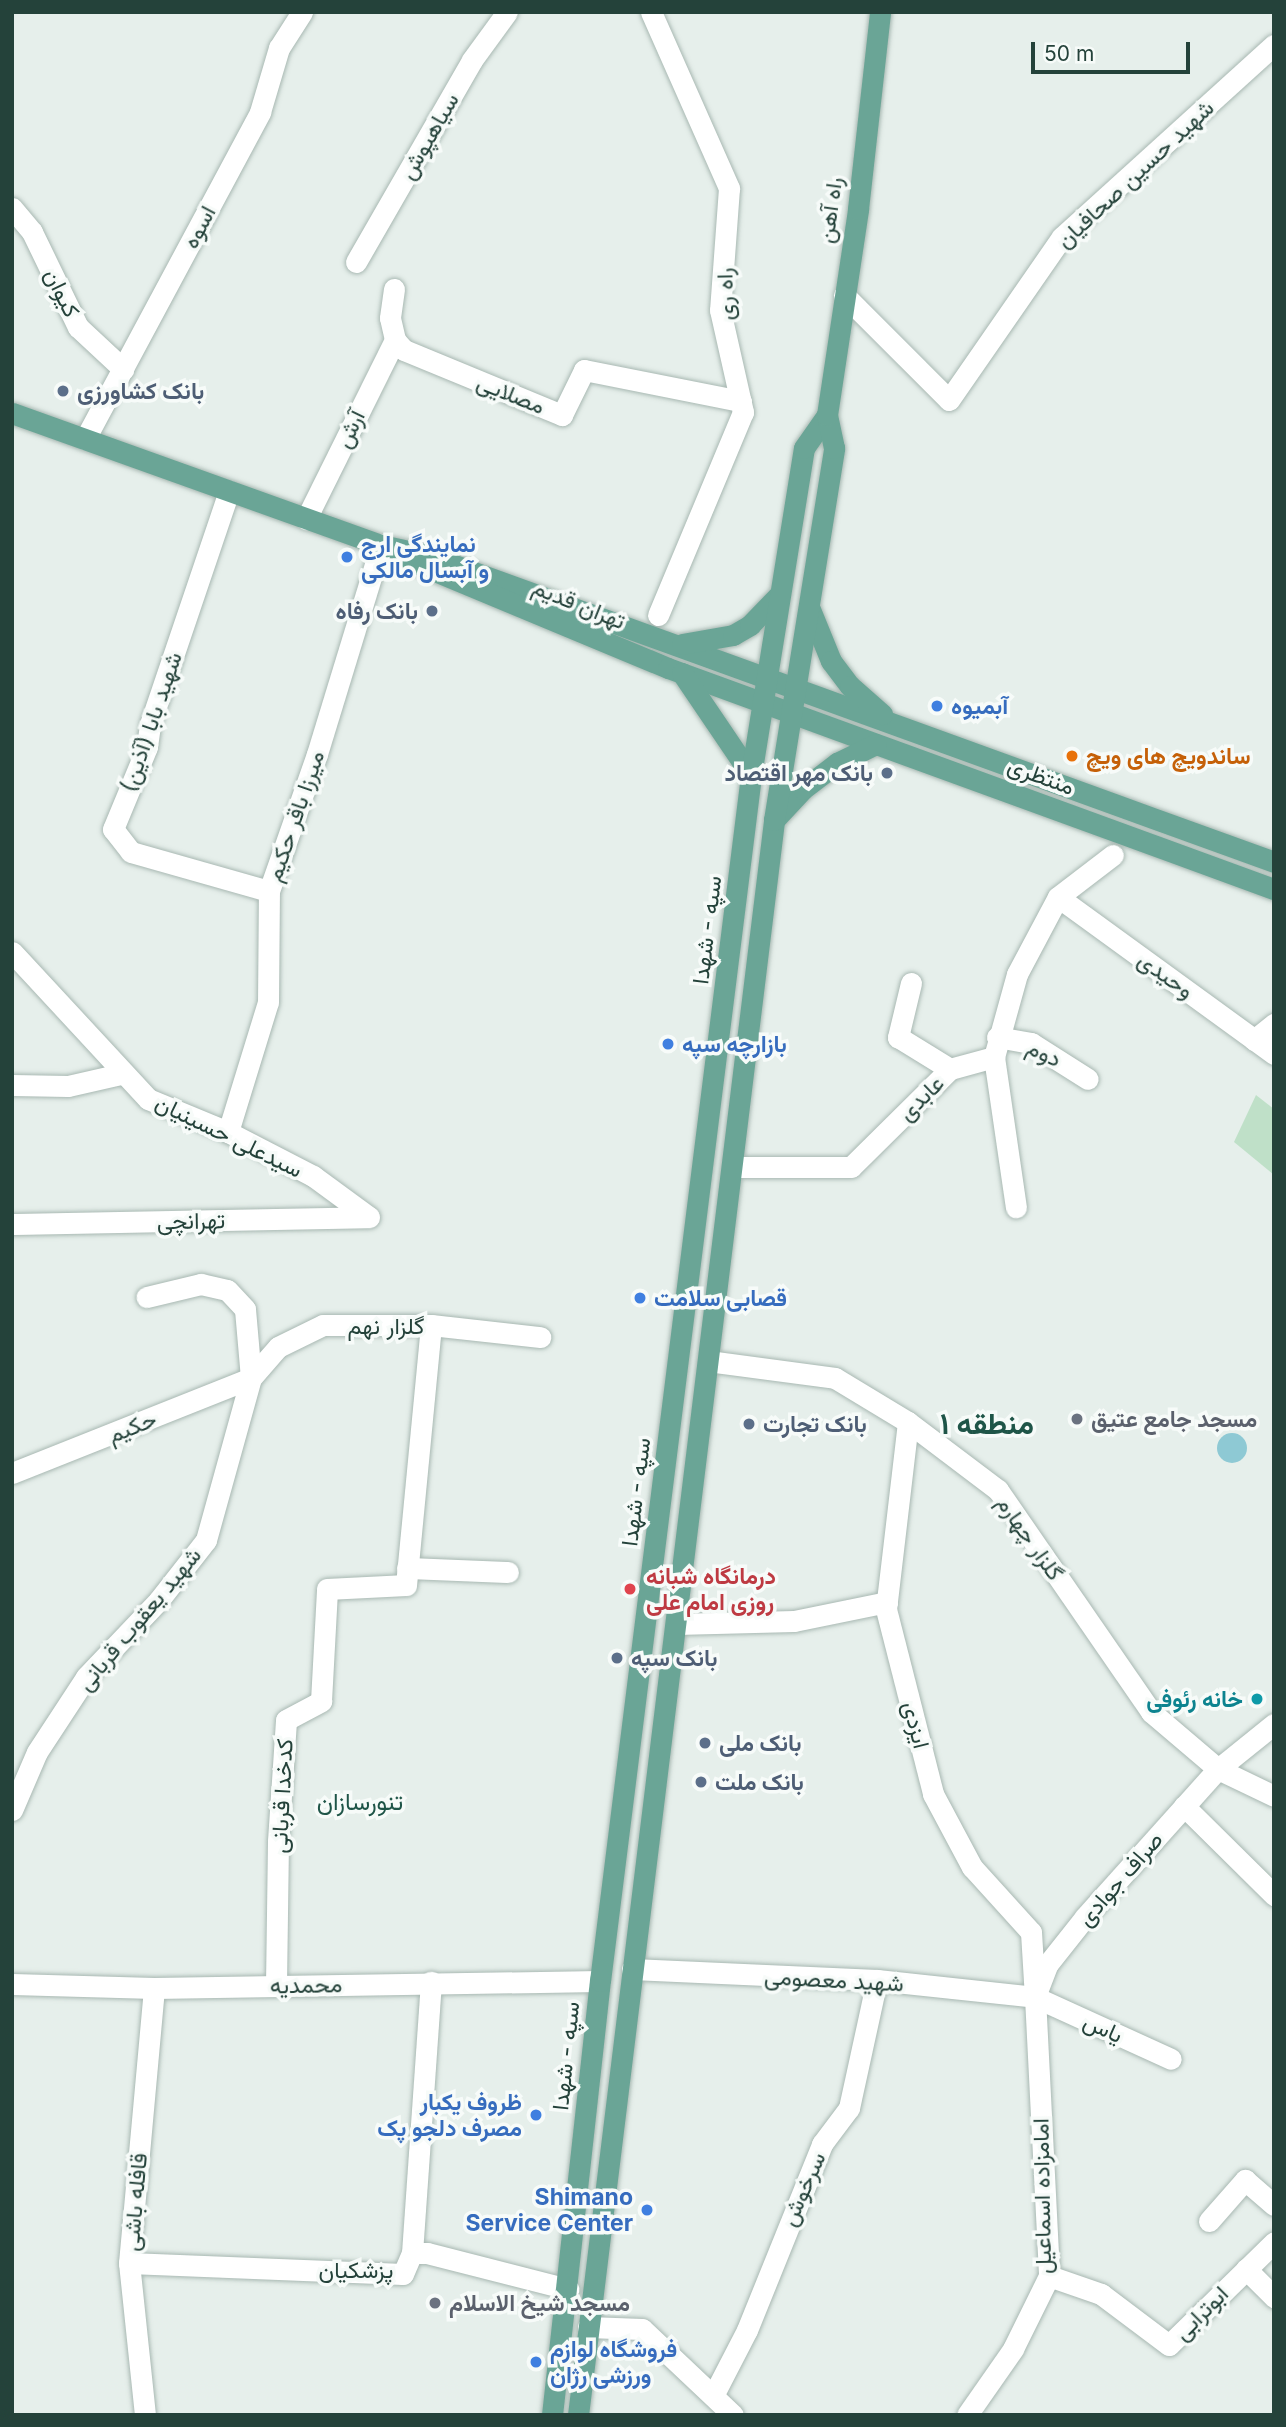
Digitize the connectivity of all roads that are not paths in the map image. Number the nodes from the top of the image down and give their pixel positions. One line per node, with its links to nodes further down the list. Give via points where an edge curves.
1 (507, 12): 7 (street, سیاهپوش, via 472,60)
2 (651, 12): 12 (street, راه ری, via 729,188 720,310)
3 (880, 12): 9 (main road, راه آهن)
4 (301, 13): 11 (street, اسوه, via 279,48 260,112)
5 (1274, 45): 9 (street, شهید حسین صحافیان, via 1062,236 949,400)
6 (12, 208): 11 (street, کیوان, via 32,232 78,327)
7 (356, 262)
8 (394, 289): 10 (street, via 390,318)
9 (844, 295): 14 (main road, راه آهن)
10 (395, 340): 12 (street, مصلایی, via 404,351 562,415 584,370); 17 (street, آرش)
11 (123, 369): 15 (street, اسوه)
12 (741, 401): 21 (street, راه ری, via 743,412)
13 (12, 412): 15 (main road, تهران قدیم)
14 (827, 415): 19 (main road, راه آهن, via 804,448); 20 (main road, راه آهن, via 834,448)
15 (85, 439): 16 (main road, تهران قدیم)
16 (229, 491): 17 (main road, تهران قدیم); 35 (street, شهید بابا (آذین), via 150,725 148,747 113,829 131,852)
17 (306, 519): 18 (main road, تهران قدیم)
18 (381, 545): 22 (main road, تهران قدیم, via 427,555); 23 (main road, تهران قدیم, via 479,592); 35 (street, میرزا باقر حکیم)
19 (779, 596): 22 (main road, via 733,635 693,645); 24 (main road, راه آهن)
20 (808, 604): 25 (main road, راه آهن); 28 (main road, via 817,633 839,671 872,707)
21 (658, 615)
22 (673, 644): 24 (main road, تهران قدیم)
23 (682, 673): 26 (main road, تهران قدیم); 30 (main road)
24 (765, 677): 25 (main road, تهران قدیم); 26 (main road, راه آهن)
25 (794, 688): 27 (main road, راه آهن); 28 (main road, منتظری)
26 (761, 702): 27 (main road, تهران قدیم); 30 (main road, سپه - شهدا)
27 (790, 713): 29 (main road, منتظری); 31 (main road)
28 (898, 726): 33 (main road, منتظری)
29 (876, 744): 31 (main road, via 837,763 803,789); 34 (main road, منتظری)
30 (751, 775): 71 (main road, سپه - شهدا)
31 (774, 820): 48 (main road)
32 (1113, 855): 36 (street)
33 (1274, 862)
34 (1274, 889)
35 (269, 891): 47 (street, میرزا باقر حکیم, via 268,1002)
36 (1058, 897): 40 (street, وحیدی); 41 (street, via 1017,974)
37 (12, 952): 44 (street, سیدعلی حسینیان)
38 (911, 983): 43 (street, via 898,1037)
39 (1274, 1024): 40 (street)
40 (1254, 1040): 42 (street, وحیدی)
41 (995, 1047): 43 (street, عابدی); 45 (street, دوم, via 1031,1043 1057,1055); 49 (street)
42 (1274, 1054)
43 (950, 1069): 48 (street, عابدی, via 851,1167)
44 (121, 1074): 46 (street, via 68,1086); 47 (street, سیدعلی حسینیان, via 148,1098)
45 (1088, 1079)
46 (12, 1085)
47 (228, 1132): 50 (street, سیدعلی حسینیان, via 313,1176)
48 (732, 1167): 55 (main road)
49 (1016, 1207)
50 (369, 1217): 51 (street, تهرانچی)
51 (12, 1224)
52 (147, 1297): 56 (street, via 201,1284 227,1290 245,1309)
53 (431, 1325): 54 (street, گلزار نهم); 56 (street, گلزار نهم, via 323,1325 278,1347); 59 (street)
54 (540, 1337)
55 (708, 1362): 57 (street, گلزار چهارم, via 835,1378); 62 (main road)
56 (251, 1378): 58 (street, حکیم); 67 (street, شهید یعقوب قربانی, via 206,1540 159,1600 86,1677 37,1752)
57 (908, 1422): 61 (street, ایزدی); 64 (street, گلزار چهارم, via 998,1490 1152,1712)
58 (12, 1473)
59 (407, 1568): 60 (street); 74 (street, کدخدا قربانی, via 406,1585 327,1589 321,1702 286,1720)
60 (508, 1572)
61 (887, 1602): 62 (street, via 794,1621); 76 (street, ایزدی, via 933,1794 972,1867 1031,1932)
62 (676, 1624): 69 (main road)
63 (1274, 1724): 64 (street, صراف جوادی)
64 (1217, 1769): 65 (street, گلزار چهارم); 66 (street, صراف جوادی)
65 (1274, 1796)
66 (1184, 1806): 68 (street); 76 (street, صراف جوادی, via 1047,1965)
67 (12, 1810)
68 (1274, 1895)
69 (632, 1969): 70 (street, شهید معصومی); 87 (main road)
70 (877, 1980): 76 (street, شهید معصومی); 88 (street, سرخوش, via 849,2108 822,2144 747,2330)
71 (600, 1981): 72 (street, محمدیه); 85 (main road, سپه - شهدا)
72 (431, 1982): 74 (street, محمدیه); 81 (street)
73 (12, 1984): 75 (street, محمدیه)
74 (276, 1985): 75 (street, محمدیه)
75 (154, 1988): 82 (street, قافله باشی)
76 (1035, 1997): 77 (street, یاس); 84 (street, امامزاده اسماعیل)
77 (1171, 2059)
78 (1274, 2205): 79 (street, via 1245,2180)
79 (1209, 2221)
80 (1274, 2242): 83 (street, ابوترابی)
81 (412, 2253): 82 (street, پزشکیان, via 403,2274); 85 (street, پزشکیان)
82 (130, 2263): 89 (street, قافله باشی)
83 (1246, 2269): 84 (street, ابوترابی, via 1169,2345 1101,2294); 86 (street)
84 (1049, 2276): 93 (street, امامزاده اسماعیل, via 1013,2350)
85 (568, 2289): 90 (main road, سپه - شهدا)
86 (1274, 2298)
87 (588, 2327): 88 (street, via 642,2329); 91 (main road)
88 (713, 2394): 92 (street)
89 (145, 2415)
90 (552, 2415)
91 (578, 2415)
92 (733, 2415)
93 (967, 2415)

